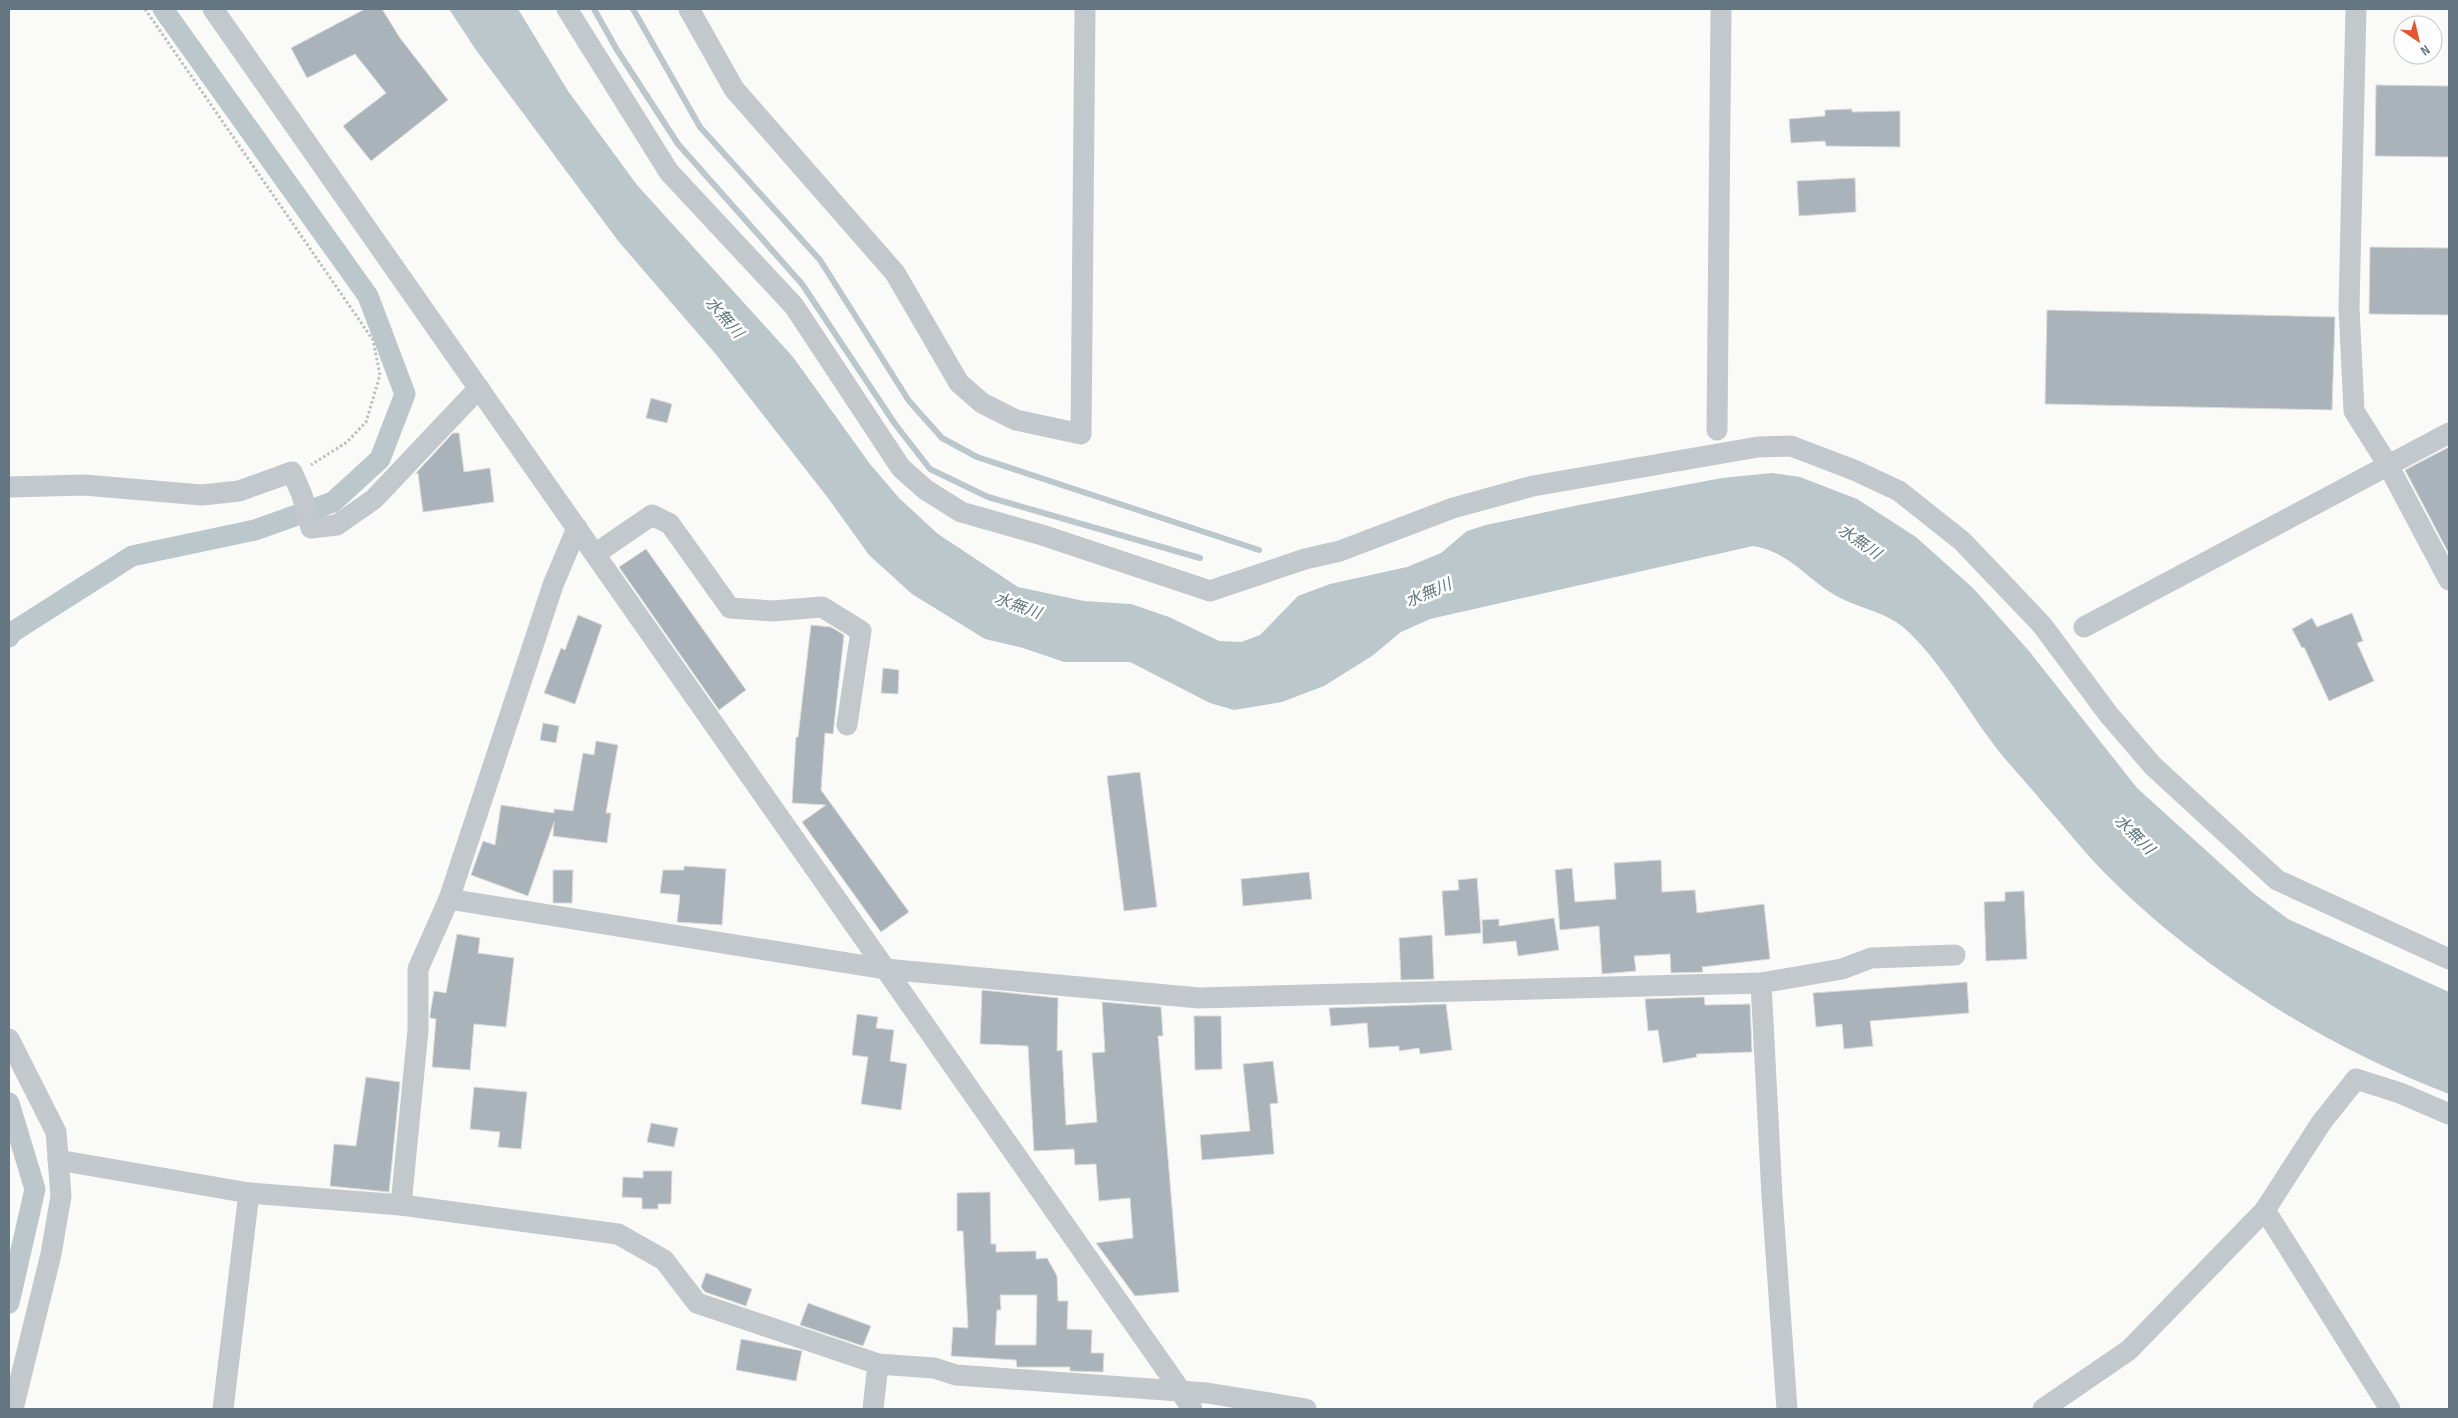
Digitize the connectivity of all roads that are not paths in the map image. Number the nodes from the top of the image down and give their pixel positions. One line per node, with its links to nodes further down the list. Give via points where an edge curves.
1 (213, 9): 7 (street)
2 (567, 9): 19 (street, via 669,172 794,306 901,468 926,490 961,512 1210,591 1305,559 1340,552 1453,508 1533,486 1758,447 1791,446 1898,490 1962,542 2042,625 2109,715 2153,766 2276,880)
3 (689, 9): 4 (street, via 734,89 895,273 959,383 982,403 1016,420 1081,434)
4 (1085, 9)
5 (1721, 9): 8 (street)
6 (2356, 9): 10 (street, via 2349,307 2354,411)
7 (478, 388): 11 (street, via 374,499 337,525 311,528 292,472 239,491 202,494 84,485); 12 (street)
8 (1717, 430)
9 (2449, 433): 10 (street)
10 (2388, 465): 14 (street); 15 (street)
11 (9, 487)
12 (577, 528): 13 (street); 17 (street, via 553,584)
13 (595, 554): 16 (street, via 652,515 670,524 730,608 773,611 822,607 861,631); 20 (street)
14 (2449, 580)
15 (2084, 627)
16 (848, 725)
17 (449, 899): 20 (street); 26 (street, via 418,969 418,1030)
18 (1955, 955): 21 (street, via 1871,958 1842,969)
19 (2449, 959)
20 (886, 970): 21 (street, via 1199,998); 29 (street)
21 (1761, 983): 35 (street)
22 (9, 1039): 24 (street, via 56,1132)
23 (2449, 1114): 27 (street, via 2356,1079 2322,1123)
24 (58, 1160): 25 (street); 30 (street, via 61,1196 51,1254)
25 (249, 1193): 26 (street); 31 (street)
26 (401, 1205): 28 (street, via 618,1234 664,1260 697,1303)
27 (2265, 1210): 36 (street, via 2129,1350); 37 (street)
28 (878, 1364): 29 (street, via 934,1368 956,1375); 32 (street)
29 (1180, 1391): 33 (street); 34 (street)
30 (13, 1409)
31 (224, 1409)
32 (874, 1409)
33 (1192, 1409)
34 (1306, 1409)
35 (1787, 1409)
36 (2043, 1409)
37 (2390, 1409)

